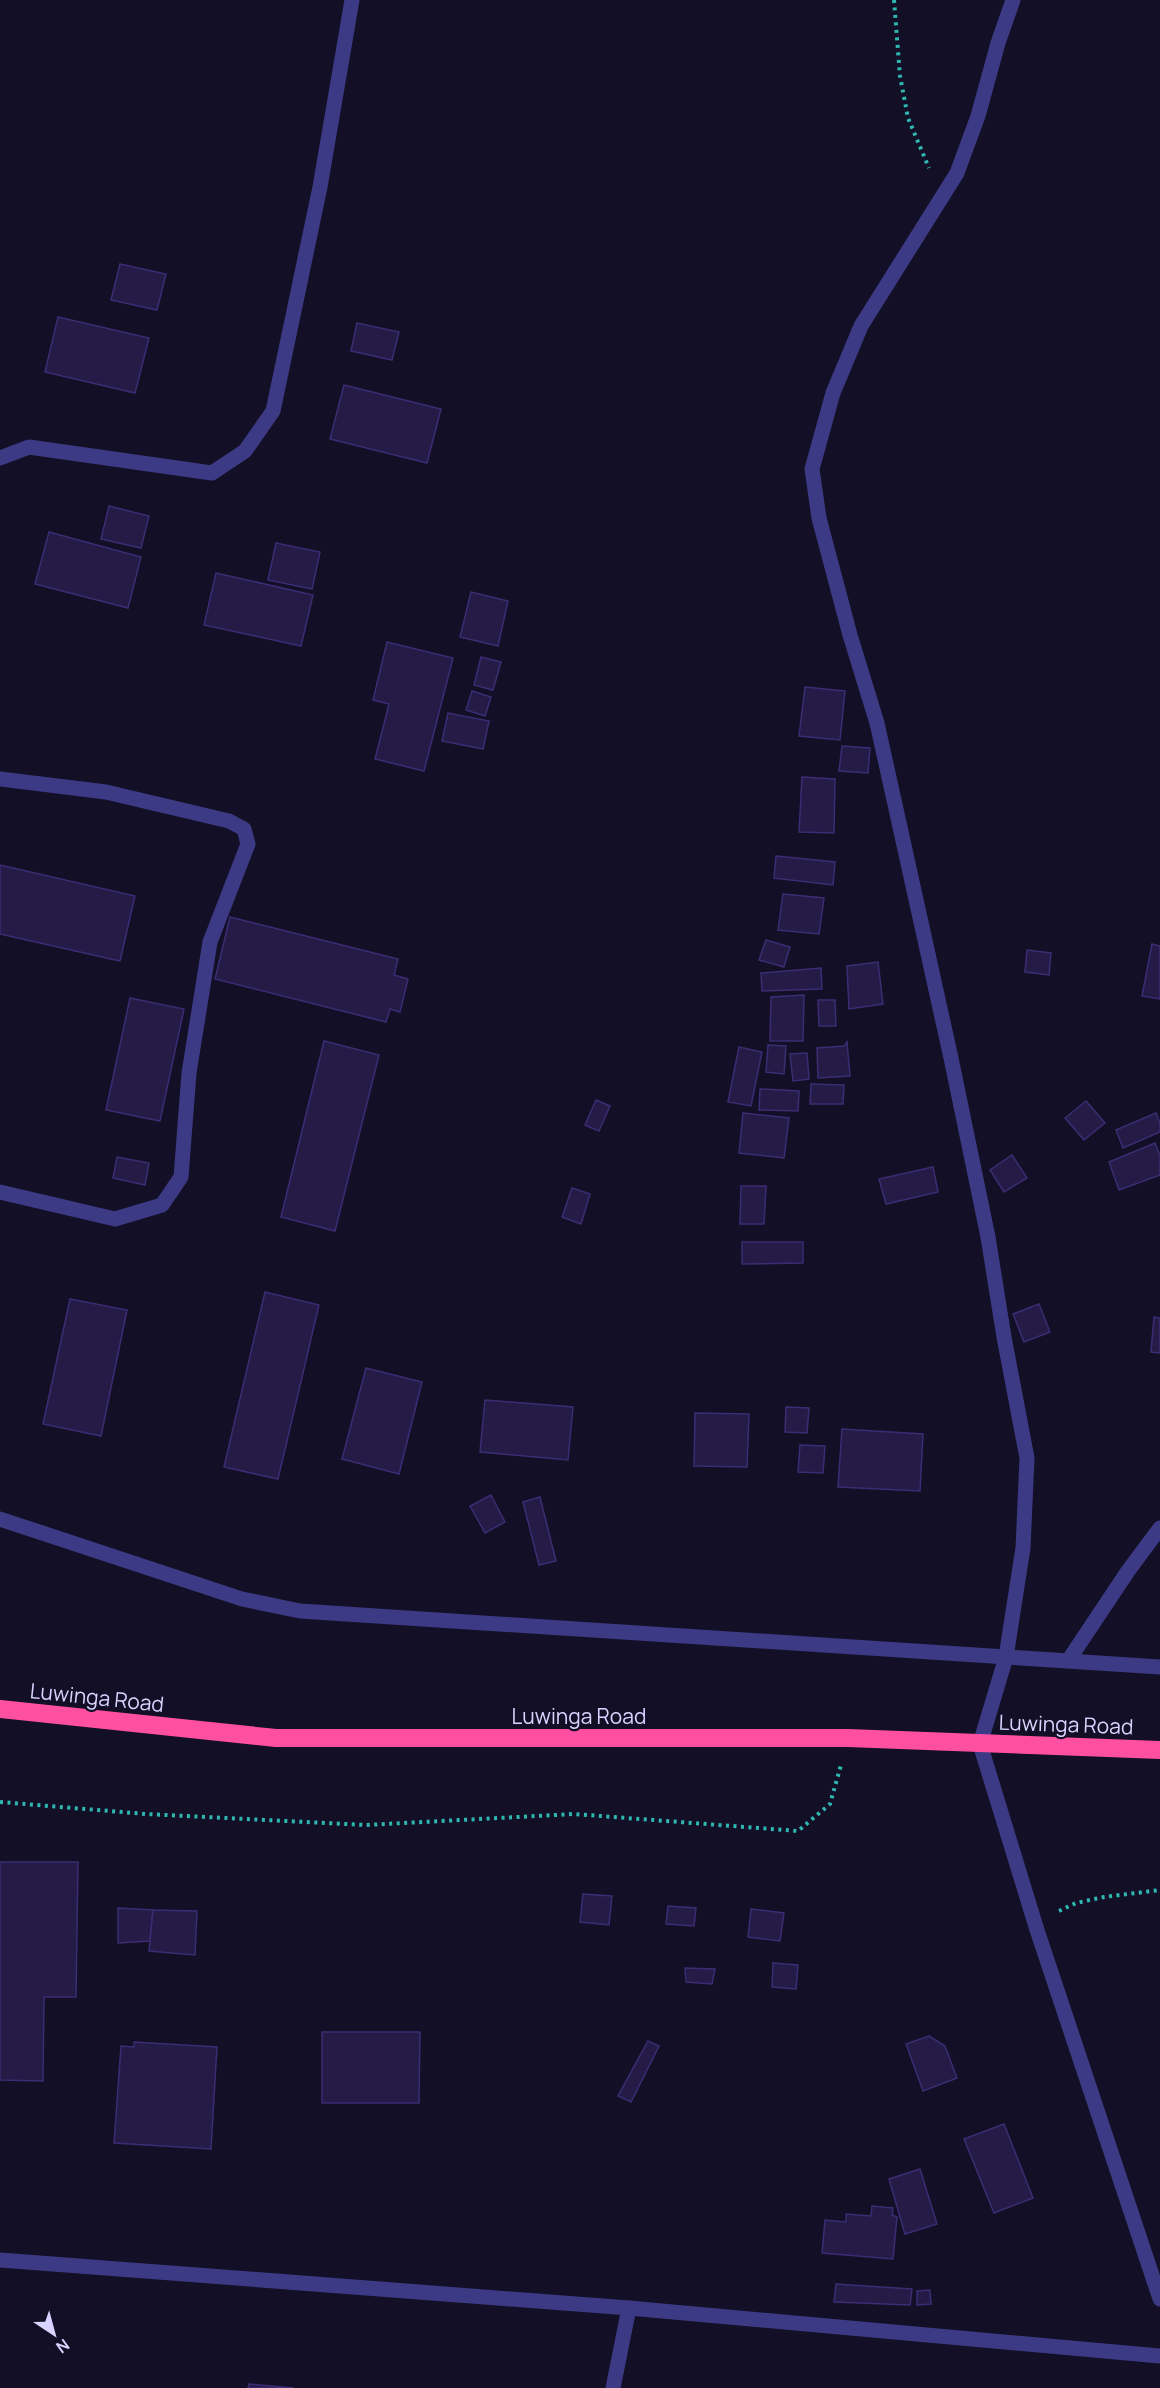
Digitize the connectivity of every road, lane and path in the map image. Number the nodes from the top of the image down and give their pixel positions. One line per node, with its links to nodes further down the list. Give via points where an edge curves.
1 (352, 0): 5 (street, via 320,188 273,411 245,451 212,472 29,447)
2 (894, 0): 4 (path, via 908,118 927,161)
3 (1013, 0): 4 (street, via 978,116 957,173)
4 (939, 204): 10 (street, via 861,326 832,393 812,468 822,529 877,723 951,1058 1027,1458 1023,1548)
5 (0, 458)
6 (0, 779): 7 (street, via 106,792 229,821 244,829 248,844 210,942 189,1072 181,1177 162,1205 115,1219)
7 (0, 1192)
8 (0, 1520): 10 (street, via 242,1599 300,1611)
9 (1160, 1528): 11 (street)
10 (1006, 1657): 11 (street); 15 (street)
11 (1068, 1661): 12 (street)
12 (1160, 1667)
13 (0, 1709): 14 (highway, Luwinga Road, via 276,1738)
14 (848, 1738): 15 (highway, Luwinga Road); 17 (path, via 830,1804 798,1831 574,1815 366,1825)
15 (980, 1744): 16 (highway, Luwinga Road); 19 (street)
16 (1160, 1750)
17 (0, 1802)
18 (1160, 1890): 19 (path, via 1076,1903 1058,1911)
19 (1037, 1930): 21 (street)
20 (0, 2260): 22 (street)
21 (1160, 2299)
22 (629, 2308): 23 (street); 24 (street)
23 (1160, 2356)
24 (613, 2388)

